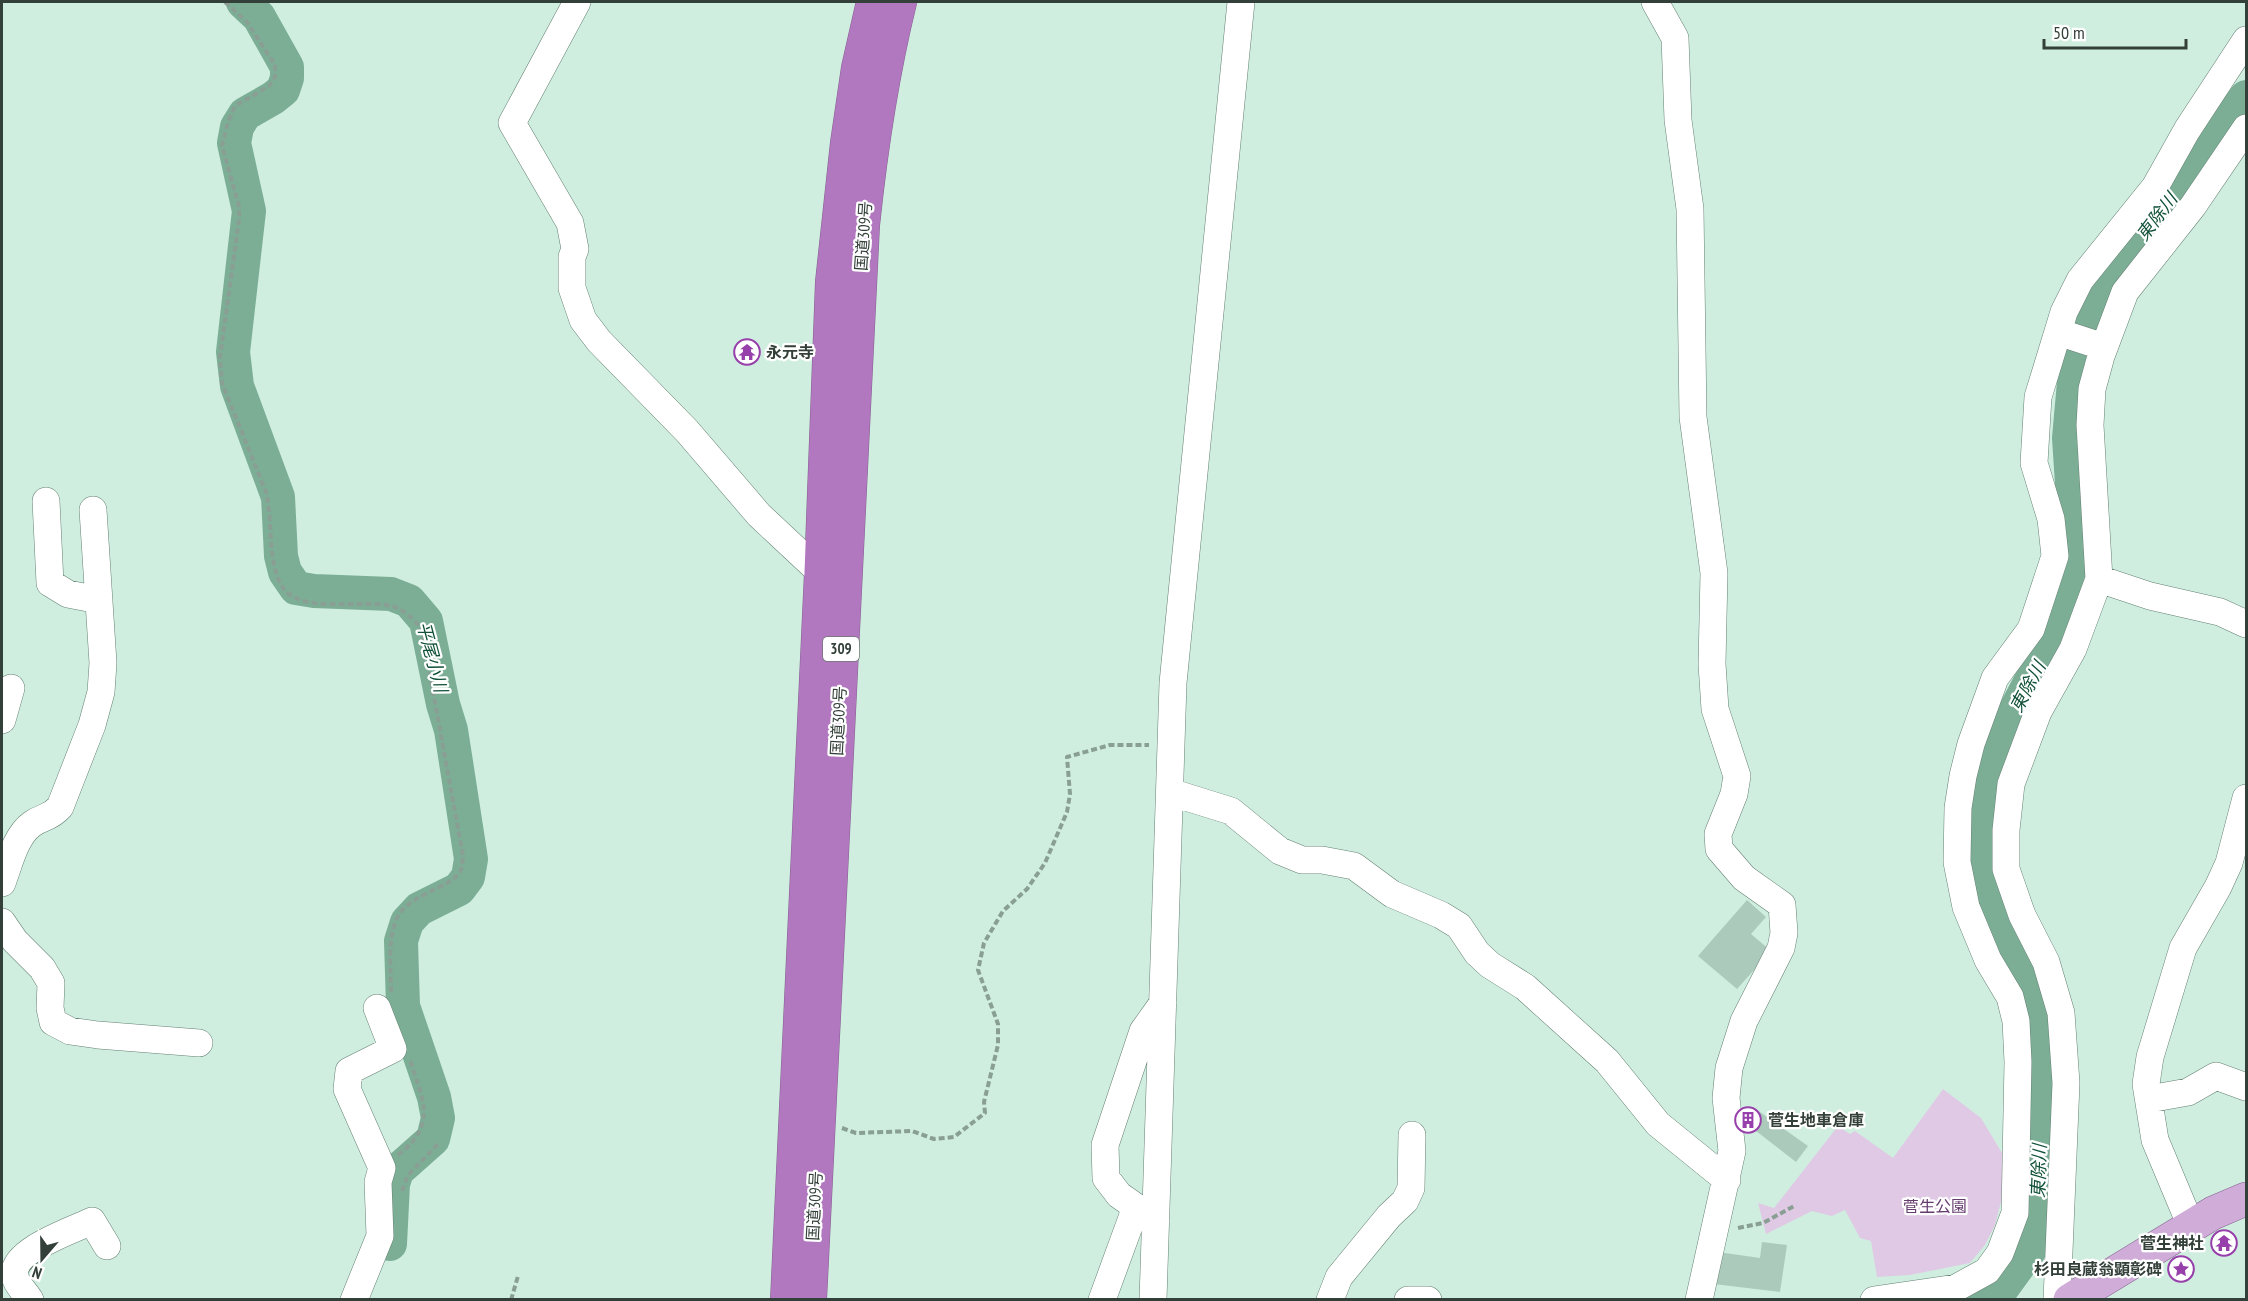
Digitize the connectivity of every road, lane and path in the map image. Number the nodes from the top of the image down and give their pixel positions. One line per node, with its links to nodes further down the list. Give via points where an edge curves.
1 (225, 2): 24 (path, via 247,22 275,65 275,77 269,86 235,106 222,146 239,206 220,357 222,383 266,492 273,560 287,592 311,603 393,606 419,626 463,856 461,871 455,878 412,902 398,916)
2 (577, 2): 13 (street, via 512,123 570,223 575,249 572,288 583,320 598,341 687,430 759,515)
3 (873, 2): 13 (highway, 国道309号 / 309, via 846,143 832,282)
4 (900, 2): 13 (highway, 国道309号 / 309, via 869,160)
5 (1241, 2): 19 (street, via 1173,684)
6 (1655, 2): 33 (street, via 1676,38 1678,120 1690,209 1693,417 1714,573 1715,709 1737,776 1718,834 1719,849 1744,878 1782,904 1784,933 1781,948 1744,1021 1729,1068 1726,1098 1732,1151)
7 (2247, 40): 9 (street, via 2187,130 2155,188 2080,280)
8 (2247, 128): 10 (street, via 2193,206 2125,292)
9 (2058, 332): 10 (street); 53 (street, via 2038,397 2034,463 2051,519 2055,556 2031,628 1995,678 1971,744 1958,808 1957,862 1966,907 1988,960 2010,997 2016,1021 2015,1213 2000,1253 1987,1271 1956,1288)
10 (2104, 347): 14 (street, via 2092,389 2090,424)
11 (46, 501): 15 (street, via 50,583 68,594)
12 (93, 510): 15 (street)
13 (833, 574): 30 (highway, 国道309号 / 309); 45 (highway, 国道309号 / 309)
14 (2099, 579): 16 (street, via 2220,612); 54 (street, via 2073,649 2038,712 2011,784 2006,830 2006,869 2022,915 2046,962 2061,1013 2066,1083)
15 (99, 600): 22 (street, via 103,663 101,692 92,725 60,807 51,816 31,824 19,838)
16 (2247, 624)
17 (11, 688): 18 (street)
18 (2, 720)
19 (1171, 744): 20 (street); 30 (path, via 1110,745 1067,757 1067,812 1045,864 1004,911 984,943 978,970 998,1024 998,1045 984,1102 985,1113 954,1137 934,1139 912,1131 856,1133)
20 (1170, 792): 25 (street); 33 (street, via 1231,811 1280,851 1302,860 1354,866 1392,894 1459,926 1477,953 1525,987 1599,1054 1658,1124)
21 (2247, 798): 29 (street, via 2229,863 2183,948 2150,1058 2146,1084)
22 (2, 883)
23 (2, 922): 26 (street, via 51,983 53,1022 70,1031)
24 (384, 1002): 32 (street, via 393,1049 349,1071 347,1089)
25 (1163, 1003): 36 (street); 36 (street, via 1143,1031 1105,1145 1106,1178 1119,1195)
26 (199, 1043)
27 (406, 1049): 32 (path, via 424,1104 423,1126 416,1140)
28 (2247, 1087): 29 (street, via 2216,1076 2188,1092)
29 (2149, 1099): 37 (street, via 2155,1140)
30 (819, 1114): 46 (highway, 国道309号 / 309)
31 (1412, 1135): 49 (street, via 1411,1188 1405,1201 1339,1277)
32 (382, 1168): 43 (street, via 378,1182 380,1236)
33 (1727, 1180): 38 (street)
34 (2247, 1199): 37 (main road)
35 (1796, 1205): 38 (path, via 1763,1223)
36 (1146, 1214): 47 (street); 48 (street)
37 (2191, 1226): 41 (main road)
38 (1713, 1232): 52 (street)
39 (106, 1246): 42 (street, via 92,1221 32,1250 15,1268 15,1278)
40 (518, 1276): 44 (path)
41 (2100, 1291): 55 (main road)
42 (30, 1299)
43 (354, 1299)
44 (511, 1299)
45 (787, 1299)
46 (810, 1299)
47 (1102, 1299)
48 (1153, 1299)
49 (1330, 1299)
50 (1408, 1299): 51 (street)
51 (1428, 1299)
52 (1699, 1299)
53 (1874, 1299)
54 (2057, 1299)
55 (2070, 1299)

